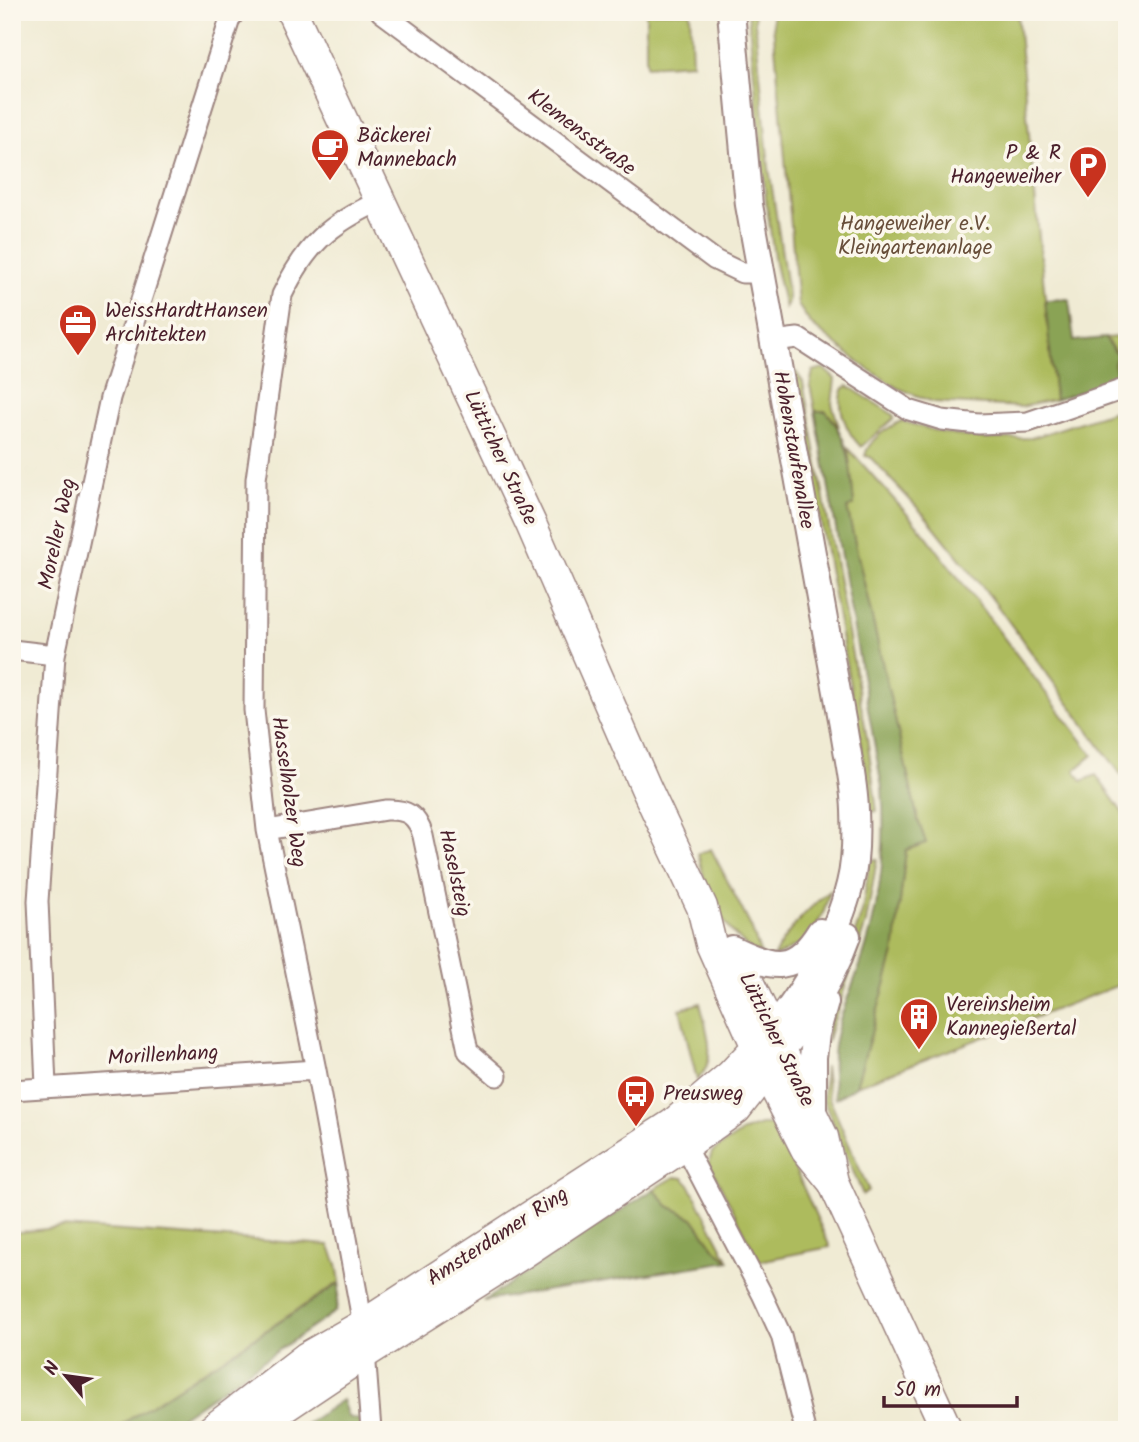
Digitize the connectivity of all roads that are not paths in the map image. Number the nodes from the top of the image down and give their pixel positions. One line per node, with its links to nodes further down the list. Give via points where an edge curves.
1 (235, 12): 10 (street, Moreller Weg, via 110,398)
2 (292, 12): 5 (main road, Lütticher Straße)
3 (381, 12): 6 (street, Klemensstraße, via 715,260 742,274)
4 (731, 12): 6 (main road, Hohenstaufenallee, via 749,205)
5 (380, 201): 11 (street, Hasselholzer Weg, via 334,227 309,248 282,295 277,320 256,479 254,710); 13 (main road, Lütticher Straße)
6 (761, 273): 7 (main road, Hohenstaufenallee)
7 (773, 341): 8 (street, via 798,338 909,410 942,420 1028,422); 12 (main road, Hohenstaufenallee, via 855,806)
8 (1127, 388)
9 (12, 650): 10 (street)
10 (55, 656): 19 (street, Moreller Weg, via 38,901)
11 (267, 830): 17 (street, Hasselholzer Weg); 18 (street, Haselsteig, via 386,810 411,814 423,836 468,1051)
12 (848, 890): 14 (main road, via 807,952 796,959 770,964); 15 (main road, Hohenstaufenallee, via 852,920); 16 (main road, Hohenstaufenallee, via 823,953)
13 (702, 907): 14 (main road, Lütticher Straße); 16 (main road, Lütticher Straße, via 711,944)
14 (732, 950): 16 (main road, Lütticher Straße)
15 (834, 973): 16 (main road, Hohenstaufenallee, via 798,1030); 21 (main road, via 816,1034)
16 (769, 1049): 21 (main road, Lütticher Straße); 22 (main road, Amsterdamer Ring, via 731,1075); 23 (main road, Lütticher Straße, via 806,1149)
17 (316, 1070): 19 (street, Morillenhang); 24 (street, Hasselholzer Weg)
18 (497, 1076)
19 (46, 1086): 20 (street, Morillenhang)
20 (12, 1090)
21 (813, 1118): 23 (main road, Lütticher Straße, via 823,1137)
22 (679, 1135): 24 (main road, Amsterdamer Ring); 28 (street, via 781,1335)
23 (833, 1182): 29 (main road, Lütticher Straße)
24 (364, 1339): 25 (main road, Amsterdamer Ring, via 307,1357); 26 (main road, Amsterdamer Ring); 27 (street, Hasselholzer Weg)
25 (212, 1430)
26 (250, 1430)
27 (371, 1430)
28 (805, 1430)
29 (947, 1430)

